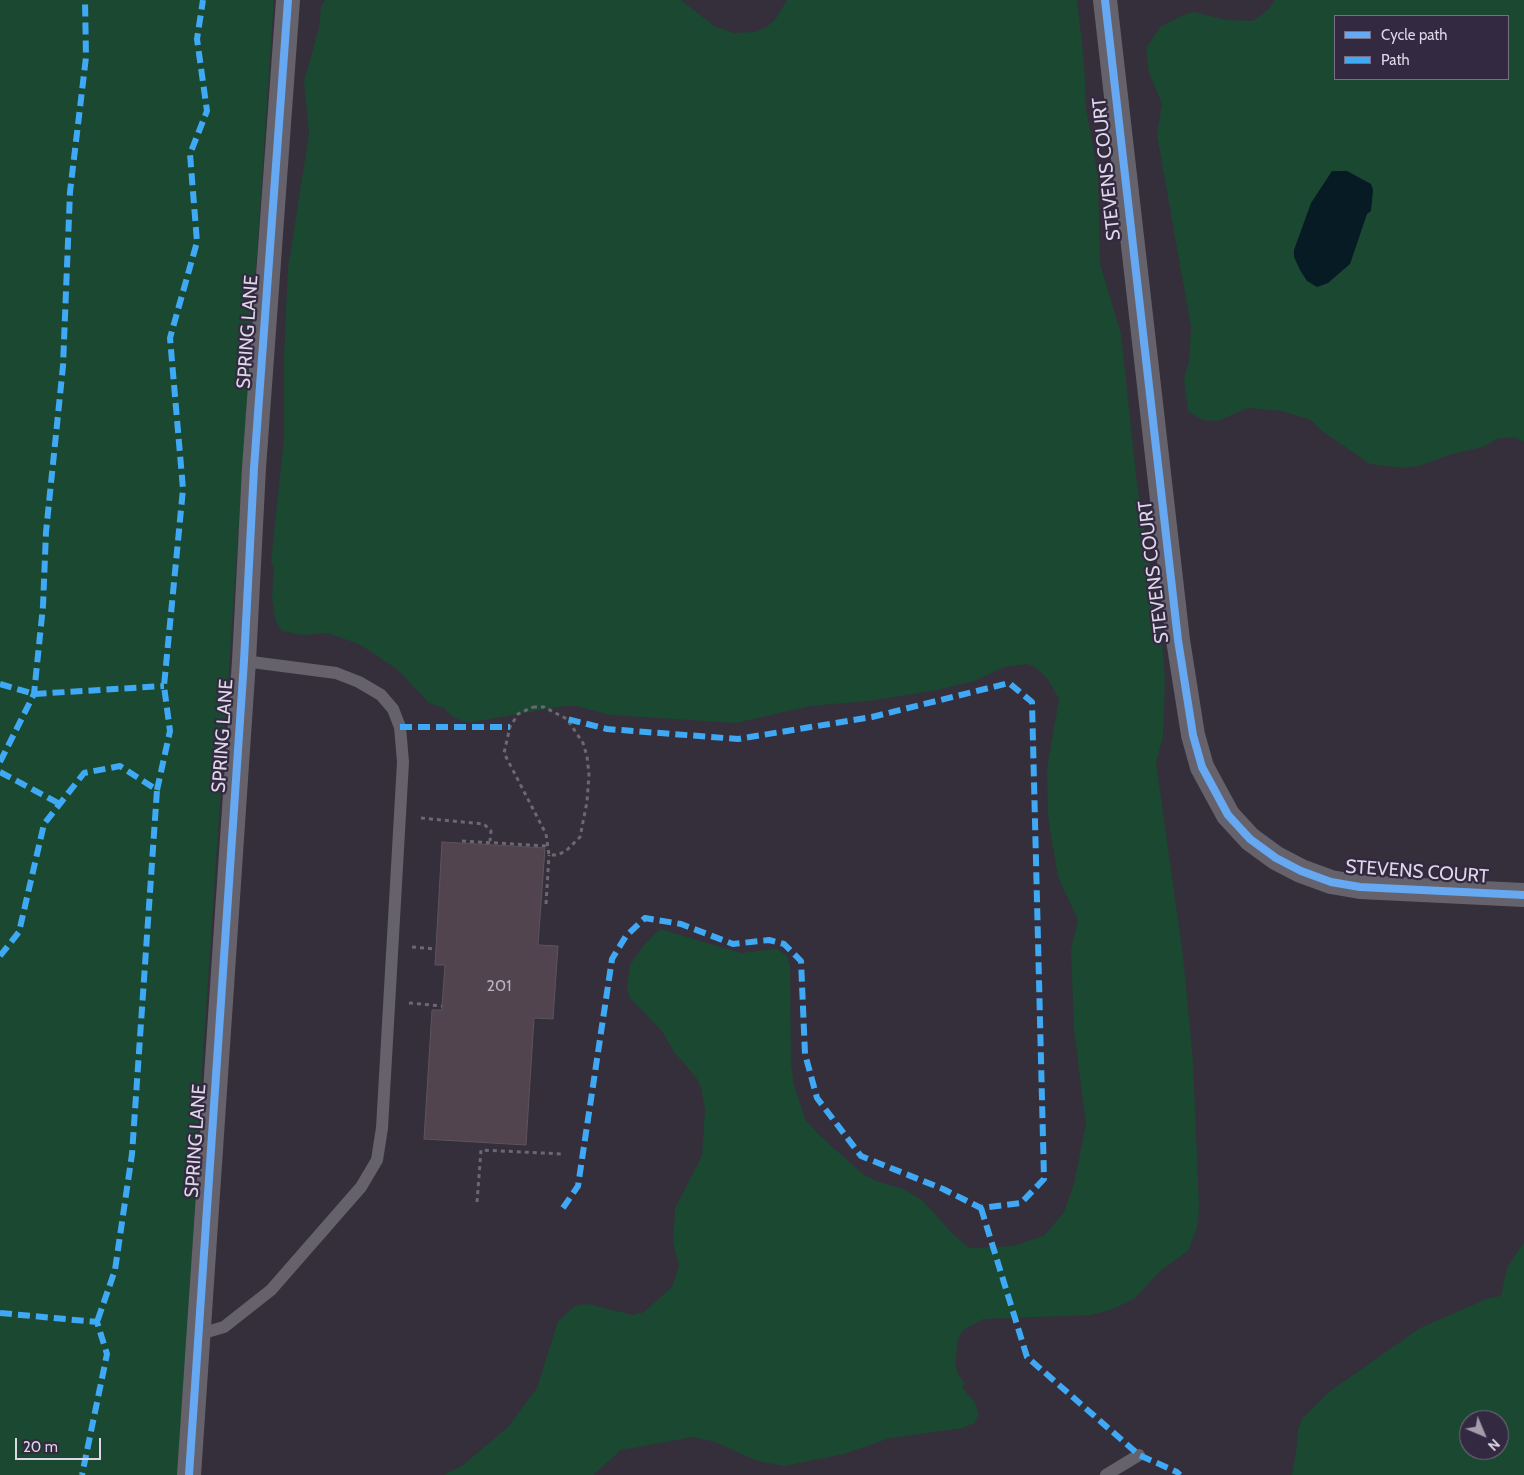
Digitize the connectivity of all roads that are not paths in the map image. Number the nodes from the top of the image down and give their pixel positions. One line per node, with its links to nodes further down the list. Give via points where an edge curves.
1 (288, 0): 3 (street, SPRING LANE, via 255,458)
2 (1105, 0): 4 (street, STEVENS COURT, via 1178,640 1193,735 1202,767 1228,815 1250,839 1301,872 1360,887)
3 (244, 661): 5 (street, SPRING LANE); 5 (lane, via 336,673 359,682 393,708 400,728 403,762 382,1128 377,1160 361,1187 271,1290 224,1327)
4 (1524, 895)
5 (200, 1334): 7 (street, SPRING LANE)
6 (1139, 1455): 8 (lane)
7 (189, 1475)
8 (1106, 1475)

